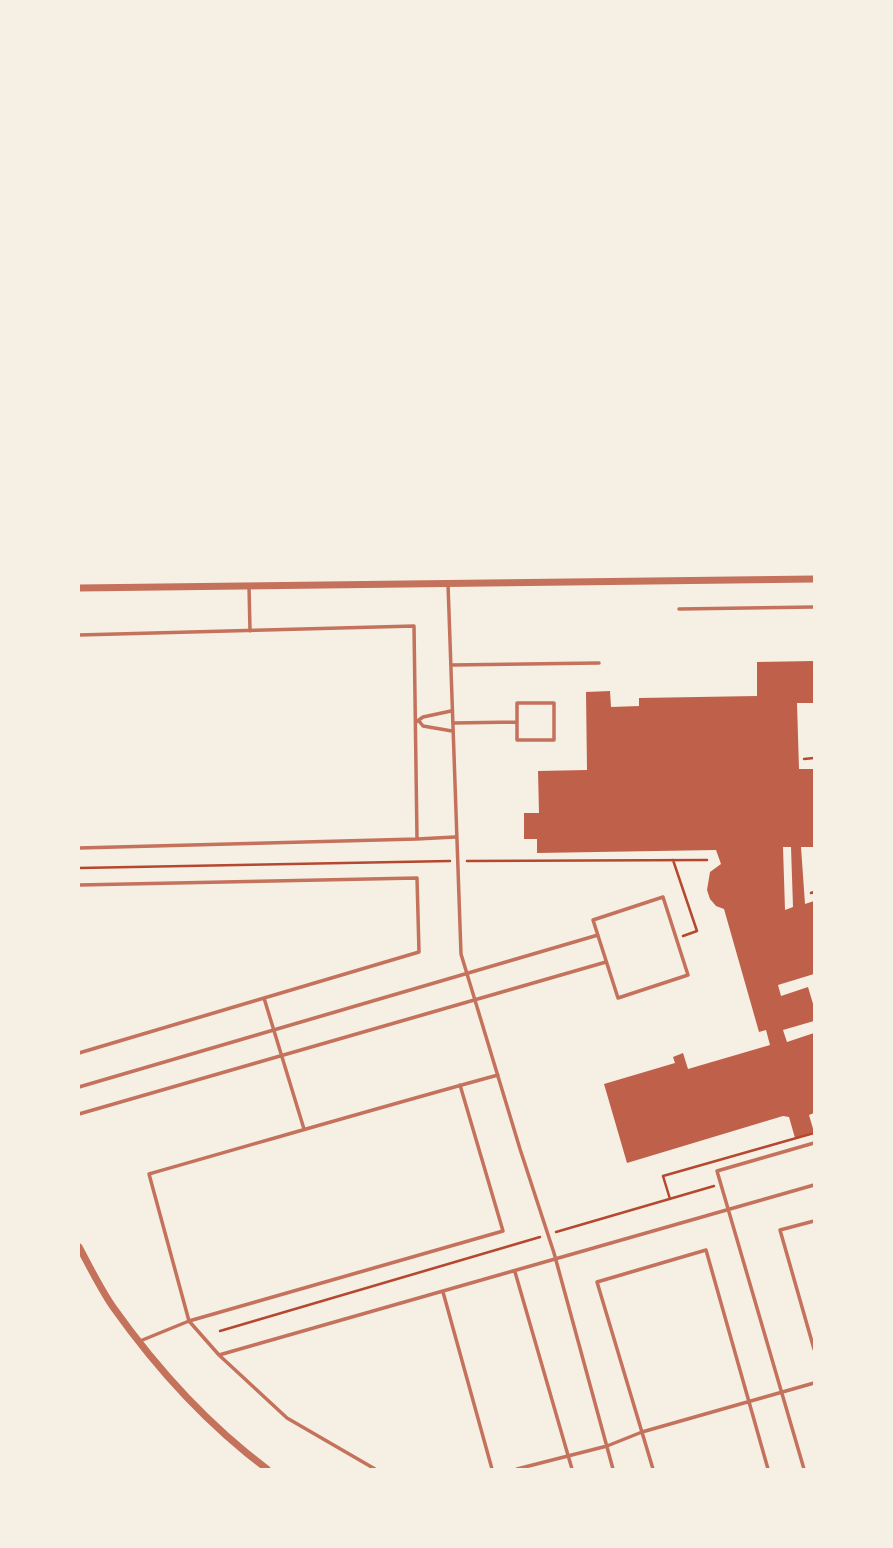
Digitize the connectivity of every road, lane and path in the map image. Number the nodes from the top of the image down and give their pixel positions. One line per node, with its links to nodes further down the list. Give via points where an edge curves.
1 (814, 579): 2 (street)
2 (448, 584): 3 (street); 10 (lane)
3 (249, 586): 4 (street); 7 (lane)
4 (79, 588)
5 (814, 607): 6 (lane)
6 (679, 608)
7 (250, 631): 8 (lane); 12 (lane, via 414,626)
8 (79, 635)
9 (599, 663): 10 (lane)
10 (450, 665): 11 (lane)
11 (451, 711): 12 (lane); 14 (lane)
12 (417, 721): 15 (lane); 19 (lane)
13 (517, 722): 13 (lane, via 517,740 554,740 554,703 517,703); 14 (lane)
14 (452, 723): 15 (lane)
15 (452, 730): 18 (lane)
16 (814, 758): 17 (path)
17 (804, 759)
18 (456, 837): 19 (lane); 23 (lane)
19 (417, 839): 20 (lane)
20 (79, 848)
21 (673, 860): 22 (path); 23 (path); 27 (path, via 697,931)
22 (707, 860)
23 (456, 861): 24 (path); 29 (lane, via 461,954)
24 (79, 868)
25 (79, 884): 30 (lane, via 417,878 419,952)
26 (598, 935): 27 (lane, via 593,920 663,897); 28 (lane); 29 (lane)
27 (676, 938): 28 (lane, via 688,975 618,998)
28 (606, 962): 31 (lane)
29 (467, 973): 31 (lane); 32 (lane)
30 (264, 998): 32 (lane); 33 (lane)
31 (475, 1000): 34 (lane); 35 (lane)
32 (274, 1030): 34 (lane); 37 (lane)
33 (79, 1053)
34 (282, 1055): 38 (lane); 39 (lane)
35 (498, 1075): 36 (lane); 45 (lane)
36 (460, 1085): 39 (lane); 50 (lane, via 503,1231)
37 (79, 1087)
38 (79, 1114)
39 (304, 1129): 50 (lane, via 149,1174)
40 (814, 1143): 41 (lane, via 717,1171)
41 (721, 1184): 43 (lane); 45 (path)
42 (814, 1185): 43 (lane)
43 (728, 1210): 47 (lane); 56 (lane)
44 (814, 1221): 53 (lane, via 780,1230)
45 (548, 1235): 47 (lane); 51 (path)
46 (79, 1247): 52 (street, via 113,1306)
47 (556, 1260): 48 (lane); 59 (lane)
48 (515, 1272): 49 (lane); 60 (lane)
49 (443, 1292): 54 (lane); 63 (lane)
50 (189, 1321): 52 (lane); 54 (lane)
51 (220, 1331)
52 (140, 1341): 61 (street, via 175,1386 234,1445)
53 (814, 1349)
54 (219, 1356): 62 (lane, via 287,1418)
55 (814, 1383): 56 (lane)
56 (782, 1392): 57 (lane); 69 (lane)
57 (749, 1401): 58 (lane); 58 (lane, via 706,1250 597,1282); 68 (lane)
58 (642, 1432): 59 (lane); 67 (lane)
59 (607, 1446): 60 (lane); 66 (lane)
60 (568, 1456): 64 (lane); 65 (lane)
61 (267, 1469)
62 (375, 1469)
63 (492, 1469)
64 (517, 1469)
65 (572, 1469)
66 (613, 1469)
67 (653, 1469)
68 (768, 1469)
69 (804, 1469)

